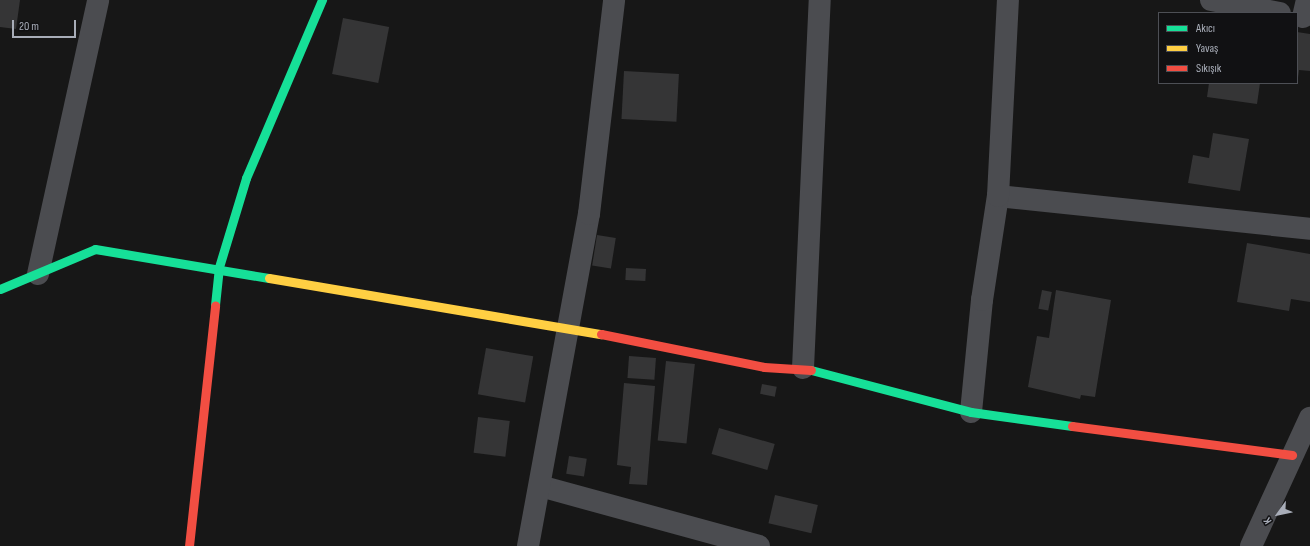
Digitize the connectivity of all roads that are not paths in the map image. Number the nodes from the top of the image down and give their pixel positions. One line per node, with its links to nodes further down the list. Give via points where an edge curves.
1 (98, 0): 11 (street)
2 (322, 0): 10 (street, via 246,178)
3 (614, 0): 13 (street, via 588,214)
4 (820, 0): 14 (street)
5 (1008, 0): 8 (street)
6 (1211, 0): 7 (street)
7 (1275, 12)
8 (998, 196): 9 (street); 15 (street, via 982,300)
9 (1310, 229)
10 (219, 267): 11 (street, via 95,248); 13 (street); 19 (street)
11 (38, 274): 12 (street)
12 (0, 289)
13 (566, 327): 14 (street, via 764,367); 18 (street)
14 (803, 368): 15 (street)
15 (971, 412): 17 (street)
16 (1310, 418): 17 (street)
17 (1292, 455): 22 (street)
18 (540, 486): 20 (street); 21 (street)
19 (189, 546)
20 (528, 546)
21 (759, 546)
22 (1251, 546)

